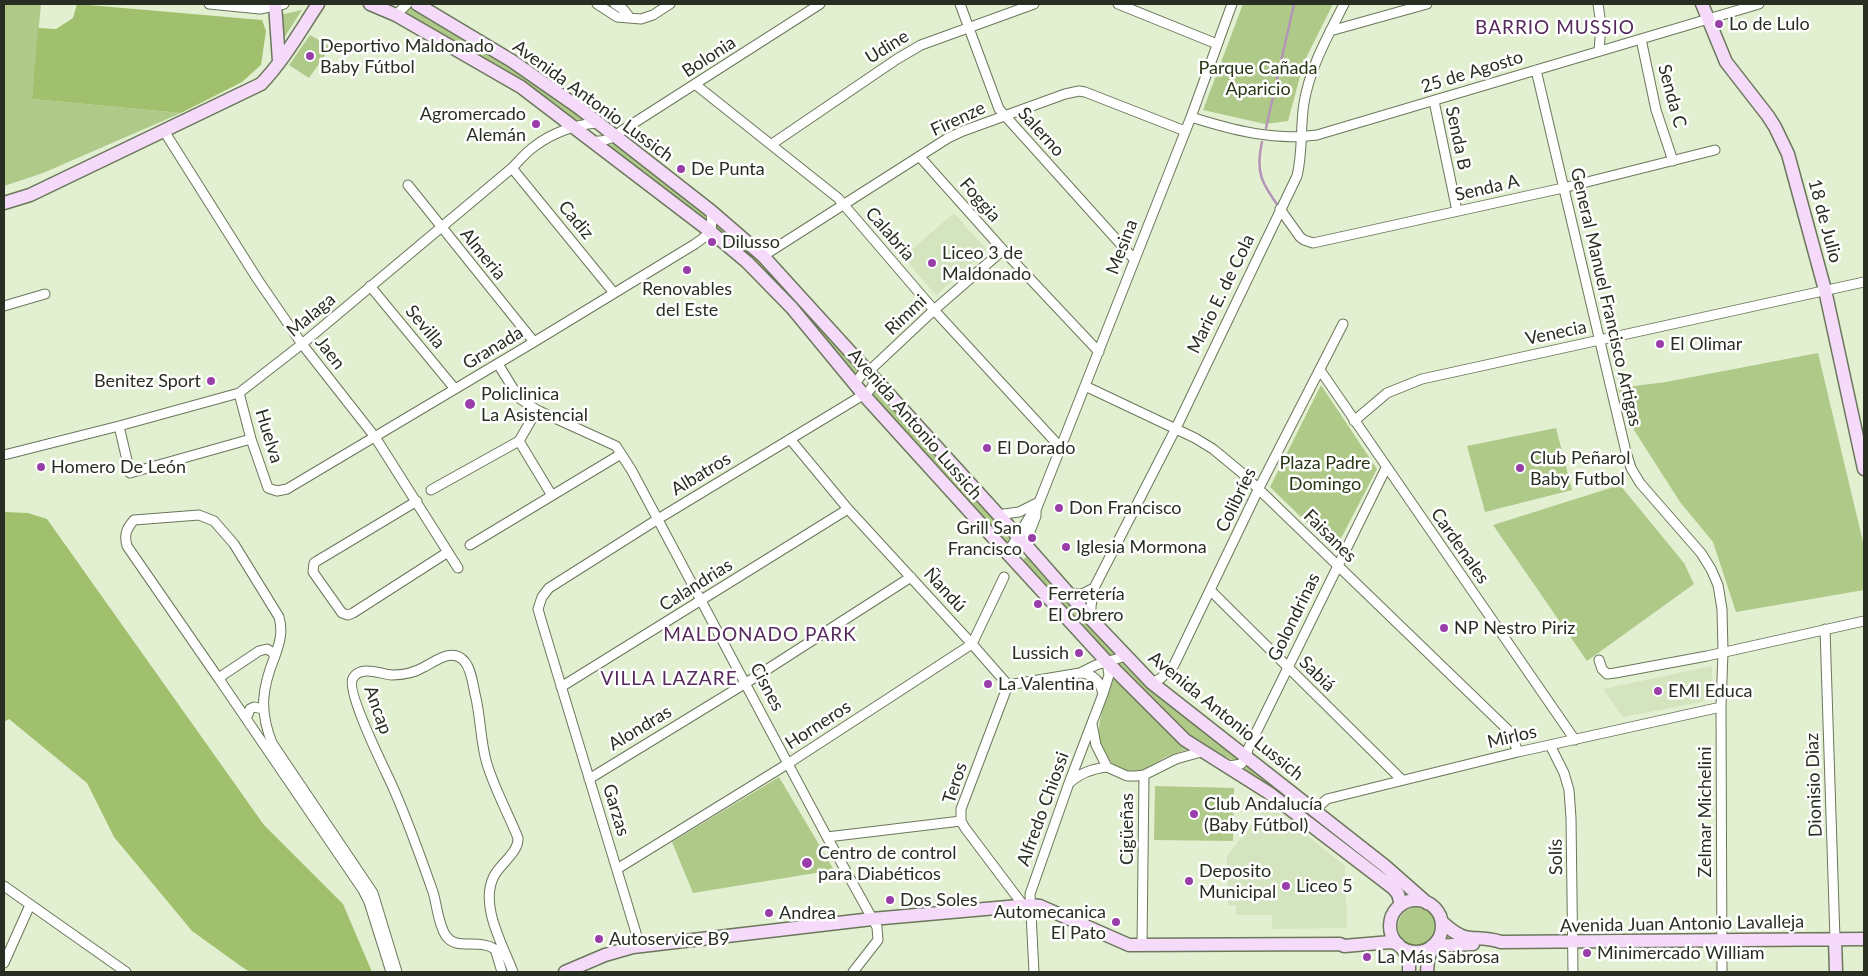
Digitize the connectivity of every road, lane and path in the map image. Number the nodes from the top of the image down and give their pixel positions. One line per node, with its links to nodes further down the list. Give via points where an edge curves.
1 (209, 4): 2 (street, via 260,9)
2 (278, 4): 28 (main road)
3 (318, 4): 28 (main road)
4 (370, 4): 20 (main road, Avenida Antonio Lussich)
5 (406, 4): 20 (street)
6 (417, 4): 34 (main road, Avenida Antonio Lussich, via 512,61)
7 (597, 4): 21 (street, via 617,16)
8 (615, 4): 21 (street)
9 (670, 4): 21 (street, via 648,18)
10 (820, 4): 30 (street, Bolonia)
11 (960, 4): 23 (street, Salerno)
12 (1034, 4): 23 (street, Udine)
13 (1118, 4): 26 (street)
14 (1232, 4): 26 (street, Mesina)
15 (1344, 4): 24 (street, Mario E. de Cola)
16 (1427, 4): 24 (street)
17 (1598, 4): 27 (street)
18 (1702, 4): 22 (main road, 18 de Julio)
19 (1759, 4): 22 (street, 25 de Agosto)
20 (396, 15): 35 (main road, Avenida Antonio Lussich, via 521,87)
21 (630, 18)
22 (1708, 20): 25 (street, 25 de Agosto); 60 (main road, 18 de Julio, via 1726,62 1768,116 1783,142)
23 (969, 27): 32 (street, Salerno); 41 (street, Udine, via 921,45 897,59)
24 (1330, 31): 39 (street, Mario E. de Cola, via 1312,70 1304,103)
25 (1641, 39): 27 (street, 25 de Agosto); 44 (street, Senda C, via 1656,110)
26 (1217, 44): 33 (street, Mesina)
27 (1599, 51): 29 (street, 25 de Agosto)
28 (279, 61): 36 (main road, via 261,84)
29 (1536, 70): 31 (street, 25 de Agosto); 47 (street, General Manuel Francisco Artigas)
30 (696, 85): 38 (street, Bolonia); 41 (street, Calabria)
31 (1434, 101): 39 (street, 25 de Agosto); 52 (street, Senda B)
32 (1004, 116): 37 (street, Firenze, via 1065,94 1086,92); 43 (street, Firenze, via 948,138); 57 (street, Salerno)
33 (1191, 117): 37 (street, Mesina); 39 (street, 25 de Agosto, via 1262,135)
34 (598, 122): 35 (street, Malaga); 38 (main road, Avenida Antonio Lussich)
35 (574, 127): 40 (main road, Avenida Antonio Lussich); 45 (street, Malaga, via 535,146)
36 (164, 131): 48 (main road, via 30,195); 68 (street, Jaen)
37 (1185, 131): 57 (street, Mesina)
38 (615, 136): 40 (street); 51 (main road, Avenida Antonio Lussich)
39 (1302, 136): 50 (street, Mario E. de Cola, via 1297,176)
40 (592, 141): 54 (main road, Avenida Antonio Lussich)
41 (772, 144): 49 (street, Calabria)
42 (1715, 150): 44 (street, Senda A)
43 (920, 157): 49 (street, Firenze); 55 (street, Foggia)
44 (1673, 161): 47 (street, Senda A)
45 (512, 168): 53 (street, Malaga); 61 (street, Cadiz)
46 (408, 185): 53 (street, Almeria)
47 (1563, 188): 52 (street, Senda A); 66 (street, General Manuel Francisco Artigas)
48 (4, 203)
49 (843, 205): 56 (street, Firenze); 64 (street, Calabria)
50 (1280, 209): 52 (street, Senda A, via 1300,237 1313,243); 80 (street, Mario E. de Cola)
51 (711, 211): 54 (street); 56 (main road, Avenida Antonio Lussich)
52 (1457, 212)
53 (442, 228): 59 (street, Malaga); 67 (street, Almeria)
54 (711, 232): 61 (street, Granada); 75 (main road, Avenida Antonio Lussich, via 747,262 792,308)
55 (1003, 250): 64 (street, Rimmi); 69 (street, Foggia)
56 (763, 256): 72 (main road, Avenida Antonio Lussich)
57 (1134, 259): 69 (street, Mesina)
58 (1864, 282): 60 (street, Venecia)
59 (370, 286): 68 (street, Malaga); 74 (street, Sevilla)
60 (1825, 290): 66 (street, Venecia); 89 (main road, 18 de Julio)
61 (614, 293): 67 (street, Granada)
62 (45, 294): 63 (street)
63 (4, 306)
64 (934, 310): 72 (street, Rimmi); 85 (street, Calabria)
65 (1343, 324): 71 (street, Colibríes)
66 (1599, 341): 78 (street, Venecia, via 1422,379 1387,393); 116 (street, General Manuel Francisco Artigas, via 1631,468 1640,483 1701,553 1718,585)
67 (534, 342): 70 (street, Granada)
68 (302, 344): 76 (street, Malaga); 81 (street, Jaen)
69 (1099, 352): 73 (street, Mesina)
70 (498, 364): 74 (street, Granada); 77 (street, via 519,398)
71 (1320, 370): 78 (street, Cardenales); 91 (street, Colibríes)
72 (872, 375): 75 (street, Rimmi, via 862,374); 75 (street, Albatros, via 872,387 868,392); 97 (main road, Avenida Antonio Lussich)
73 (1085, 386): 80 (street, Faisanes); 85 (street, Mesina)
74 (455, 389): 81 (street, Granada)
75 (859, 389): 83 (street, Albatros); 102 (main road, Avenida Antonio Lussich)
76 (239, 393): 79 (street, Malaga); 82 (street, Huelva)
77 (537, 410): 84 (street); 86 (street, via 616,446)
78 (1354, 421): 88 (street, Cardenales)
79 (119, 426): 82 (street, via 130,474); 87 (street, Malaga)
80 (1176, 428): 91 (street, Faisanes, via 1213,449); 107 (street, Mario E. de Cola)
81 (375, 437): 90 (street, Granada, via 287,489 277,491); 94 (street, Jaen)
82 (252, 439): 90 (street, Huelva)
83 (790, 439): 96 (street, Ñandú); 98 (street, Albatros)
84 (519, 441): 92 (street); 93 (street)
85 (1061, 448): 95 (street, Mesina)
86 (621, 454): 93 (street); 98 (street, Cisnes)
87 (4, 455)
88 (1386, 468): 103 (street, Golondrinas); 133 (street, Cardenales)
89 (1864, 469)
90 (268, 488)
91 (1260, 488): 103 (street, Faisanes); 108 (street, Colibríes)
92 (431, 490)
93 (551, 494): 100 (street)
94 (417, 501): 101 (street, Jaen); 101 (street, via 314,563 313,572 342,613 348,615)
95 (1037, 506): 97 (street); 99 (street, Mesina, via 1036,516)
96 (848, 509): 105 (street, Ñandú); 111 (street, Calandrias)
97 (997, 515): 99 (main road, Avenida Antonio Lussich)
98 (658, 519): 110 (street, Albatros, via 549,588); 111 (street, Cisnes)
99 (1022, 541): 102 (street, Mesina, via 1016,540); 109 (main road, Avenida Antonio Lussich)
100 (470, 545)
101 (448, 552): 104 (street, Jaen)
102 (1010, 555): 120 (main road, Avenida Antonio Lussich)
103 (1338, 566): 121 (street, Golondrinas); 136 (street, Faisanes, via 1510,732)
104 (458, 568)
105 (911, 577): 115 (street, Ñandú); 124 (street, Alondras)
106 (1004, 577): 115 (street)
107 (1094, 588): 109 (street, via 1082,594); 112 (street, Mario E. de Cola)
108 (1210, 590): 121 (street, Sabiá); 125 (street, Colibríes, via 1174,665)
109 (1068, 593): 112 (main road, Avenida Antonio Lussich)
110 (542, 597): 127 (street, Garzas, via 538,608)
111 (702, 601): 124 (street, Cisnes); 127 (street, Calandrias)
112 (1091, 619): 118 (main road, Avenida Antonio Lussich)
113 (1864, 621): 114 (street)
114 (1825, 629): 116 (street); 157 (street, Dionisio Diaz)
115 (972, 644): 126 (street, Ñandú); 138 (street, Horneros)
116 (1723, 652): 119 (street, via 1608,674); 129 (street, Zelmar Michelini)
117 (275, 656): 123 (street, via 266,649 259,651); 123 (street, via 282,627 279,617 234,544 214,521 199,515 134,520 125,537 127,546); 130 (street, via 268,673)
118 (1126, 656): 120 (street); 125 (main road, Avenida Antonio Lussich)
119 (1599, 660)
120 (1107, 662): 122 (street); 128 (street, Alfredo Chiossi, via 1109,675); 135 (main road, Avenida Antonio Lussich)
121 (1288, 668): 137 (street, Golondrinas); 143 (street, Sabiá)
122 (1080, 673): 126 (street); 128 (street, via 1094,677)
123 (220, 679): 131 (street)
124 (746, 683): 138 (street, Cisnes); 142 (street, Alondras)
125 (1152, 683): 137 (main road, Avenida Antonio Lussich)
126 (1008, 685): 146 (street, Teros, via 962,809)
127 (561, 687): 142 (street, Garzas)
128 (1103, 694): 132 (street, Alfredo Chiossi)
129 (1721, 707): 133 (street, Mirlos); 159 (street, Zelmar Michelini)
130 (263, 709): 131 (street, via 254,706); 171 (street, via 272,742 373,893)
131 (246, 717): 170 (street, via 363,890)
132 (1092, 721): 140 (street, via 1096,745); 144 (street, Alfredo Chiossi)
133 (1575, 740): 134 (street, Mirlos)
134 (1550, 745): 136 (street, Mirlos); 161 (street, Solís, via 1569,790)
135 (1201, 752): 139 (main road, Avenida Antonio Lussich); 141 (street, Cigüeñas, via 1176,759)
136 (1518, 752): 143 (street, Mirlos)
137 (1246, 758): 139 (street, via 1241,764 1230,766); 145 (main road, Avenida Antonio Lussich)
138 (789, 763): 147 (street, Cisnes); 148 (street, Horneros)
139 (1222, 763): 153 (main road, Avenida Antonio Lussich, via 1269,793 1376,874 1398,894)
140 (1106, 767): 141 (street, via 1127,776); 144 (street, via 1093,768)
141 (1144, 775): 164 (street, Cigüeñas)
142 (589, 779): 148 (street, Garzas)
143 (1402, 780): 145 (street, Mirlos, via 1327,798)
144 (1069, 783): 152 (street, Alfredo Chiossi)
145 (1315, 810): 150 (main road, Avenida Antonio Lussich)
146 (961, 821): 147 (street, Teros); 152 (street)
147 (827, 837): 154 (street, Cisnes)
148 (617, 869): 163 (street, Garzas)
149 (4, 886): 151 (street)
150 (1427, 902): 153 (main road, via 1409,901); 155 (main road, via 1434,907)
151 (30, 905): 168 (street); 169 (street)
152 (1026, 905): 154 (main road); 164 (main road, via 1040,906 1129,945); 176 (street, Alfredo Chiossi)
153 (1401, 905): 156 (main road)
154 (872, 919): 163 (main road); 175 (street, Cisnes, via 877,927 878,940)
155 (1442, 922): 160 (main road, Avenida Juan Antonio Lavalleja, via 1466,939); 166 (main road, via 1440,937)
156 (1390, 926): 162 (main road, via 1379,936); 165 (main road)
157 (1835, 939): 158 (main road, Avenida Juan Antonio Lavalleja); 159 (main road, Avenida Juan Antonio Lavalleja); 181 (main road)
158 (1864, 939)
159 (1722, 941): 161 (main road, Avenida Juan Antonio Lavalleja); 180 (street, Zelmar Michelini)
160 (1501, 942): 161 (main road, Avenida Juan Antonio Lavalleja); 166 (main road, Avenida Juan Antonio Lavalleja)
161 (1573, 942): 179 (street, Solís)
162 (1340, 944): 164 (main road); 165 (main road, via 1391,942)
163 (640, 946): 174 (main road, via 605,955)
164 (1142, 946)
165 (1400, 946): 166 (main road, via 1414,952); 177 (main road, via 1408,959)
166 (1433, 946): 178 (main road)
167 (499, 948): 167 (street, Ancap, via 490,892 494,876 517,846 518,838 487,763 478,706 466,663 458,656 448,655 406,674 358,673 351,681 353,694 408,821 444,933 456,943); 172 (street, Ancap); 173 (street, Ancap)
168 (4, 964)
169 (126, 972)
170 (391, 972)
171 (397, 972)
172 (502, 972)
173 (512, 972)
174 (565, 972)
175 (853, 972)
176 (1034, 972)
177 (1409, 972)
178 (1427, 972)
179 (1573, 972)
180 (1722, 972)
181 (1836, 972)

